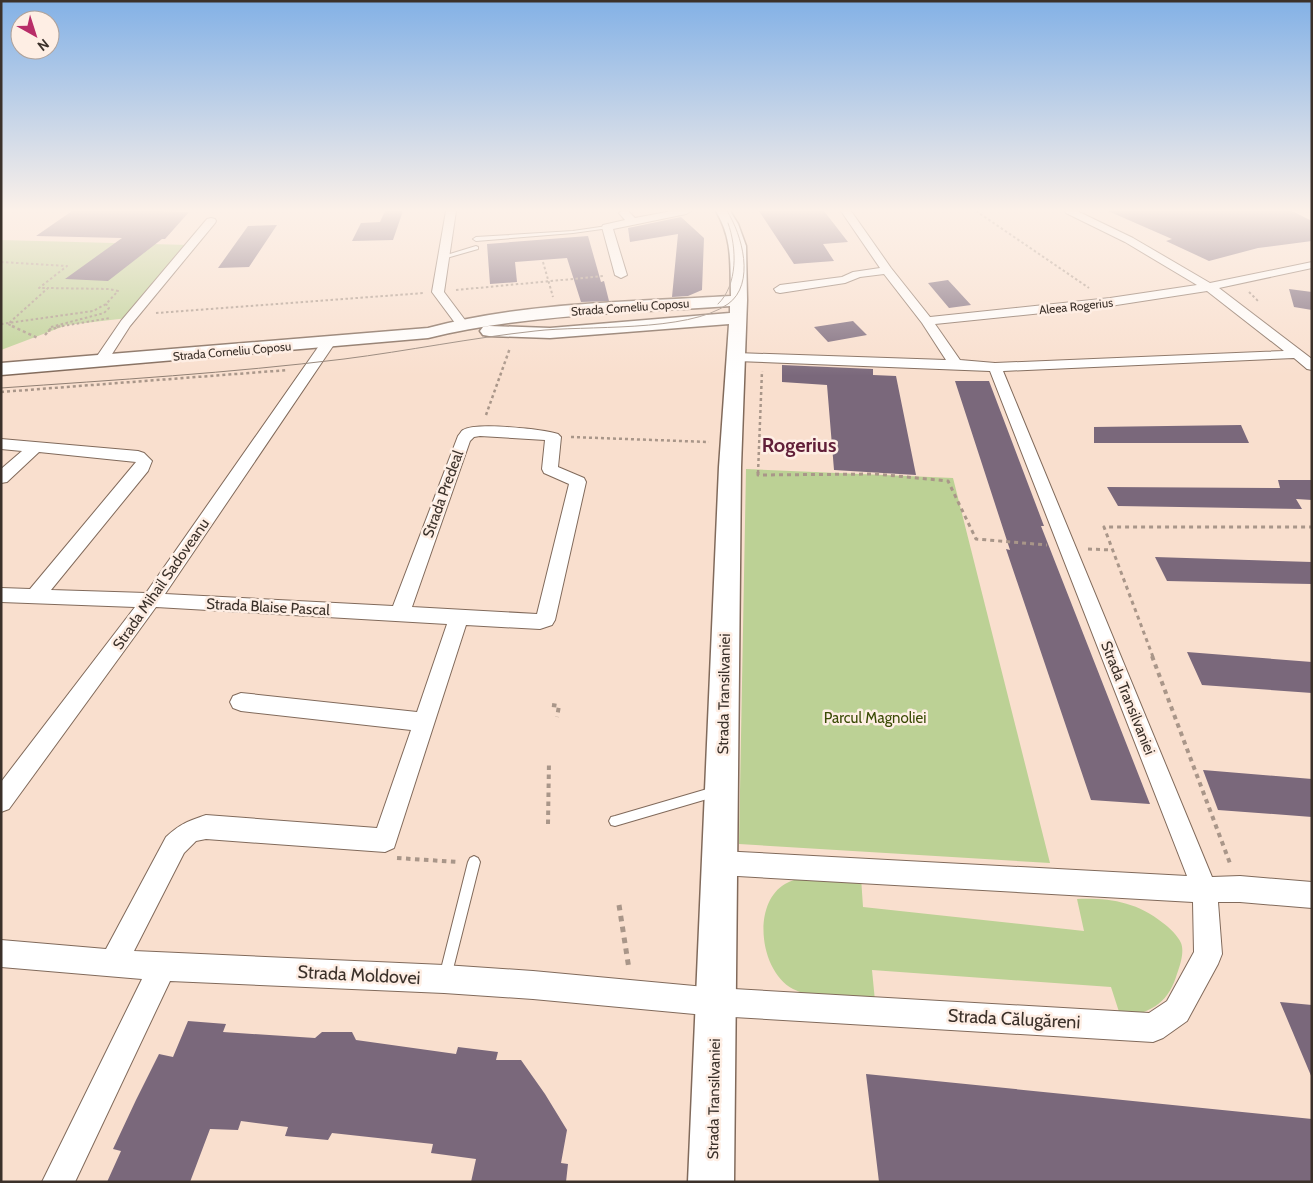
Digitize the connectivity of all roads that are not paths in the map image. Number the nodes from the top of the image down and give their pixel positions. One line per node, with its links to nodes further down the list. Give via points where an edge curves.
1 (173, 266): 20 (street, via 125,324)
2 (442, 266): 15 (street, via 438,292)
3 (618, 266): 9 (street)
4 (738, 266): 12 (main road, Strada Transilvaniei)
5 (883, 266): 8 (street)
6 (1173, 266): 10 (street)
7 (1306, 266): 10 (street, Aleea Rogerius)
8 (886, 270): 11 (street, via 857,274 845,280); 14 (street)
9 (621, 275)
10 (1208, 287): 14 (street, Aleea Rogerius, via 1110,302); 19 (street)
11 (780, 289)
12 (739, 300): 13 (main road, Strada Transilvaniei); 15 (main road, Strada Corneliu Coposu, via 557,312)
13 (738, 318): 16 (main road, Strada Corneliu Coposu); 18 (main road, Strada Transilvaniei)
14 (927, 321): 21 (street)
15 (462, 324): 16 (main road, Strada Corneliu Coposu, via 493,332 516,333); 17 (main road, Strada Corneliu Coposu, via 428,334)
16 (666, 325): 18 (main road, via 704,331 720,337)
17 (328, 343): 20 (main road, Strada Corneliu Coposu); 30 (street, Strada Mihail Sadoveanu)
18 (745, 354): 21 (street); 36 (main road, Strada Transilvaniei, via 746,443)
19 (1296, 354): 22 (street); 23 (street)
20 (100, 362): 24 (main road, Strada Corneliu Coposu)
21 (956, 364): 22 (street)
22 (995, 366): 42 (street, Strada Transilvaniei)
23 (1312, 366)
24 (1, 369)
25 (1, 444): 26 (street)
26 (36, 446): 27 (street); 29 (street, via 138,456 144,461)
27 (1, 478)
28 (1, 595): 29 (street, Strada Blaise Pascal)
29 (34, 597): 30 (street, Strada Blaise Pascal)
30 (151, 600): 31 (street, Strada Blaise Pascal); 37 (street, Strada Mihail Sadoveanu)
31 (400, 614): 32 (street, Strada Blaise Pascal); 33 (street, Strada Predeal, via 463,438 480,431 552,437 550,469 578,482 545,620)
32 (459, 617): 33 (street, Strada Blaise Pascal); 35 (street)
33 (535, 622)
34 (241, 702): 35 (street)
35 (426, 722): 39 (street)
36 (722, 790): 38 (lane); 41 (main road, Strada Transilvaniei)
37 (1, 801)
38 (615, 821)
39 (385, 840): 45 (street, via 206,827 189,832 175,845)
40 (474, 862): 47 (lane)
41 (720, 863): 42 (street); 48 (main road, Strada Transilvaniei)
42 (1205, 890): 43 (street, via 1240,889); 48 (street, Strada Călugăreni, via 1208,954 1177,1011 1153,1028)
43 (1312, 895)
44 (1, 954): 45 (street, Strada Moldovei)
45 (113, 963): 46 (street, Strada Moldovei)
46 (162, 967): 47 (street, Strada Moldovei); 49 (street)
47 (444, 979): 48 (street, Strada Moldovei)
48 (716, 1002): 50 (main road, Strada Transilvaniei)
49 (58, 1182)
50 (712, 1182)

